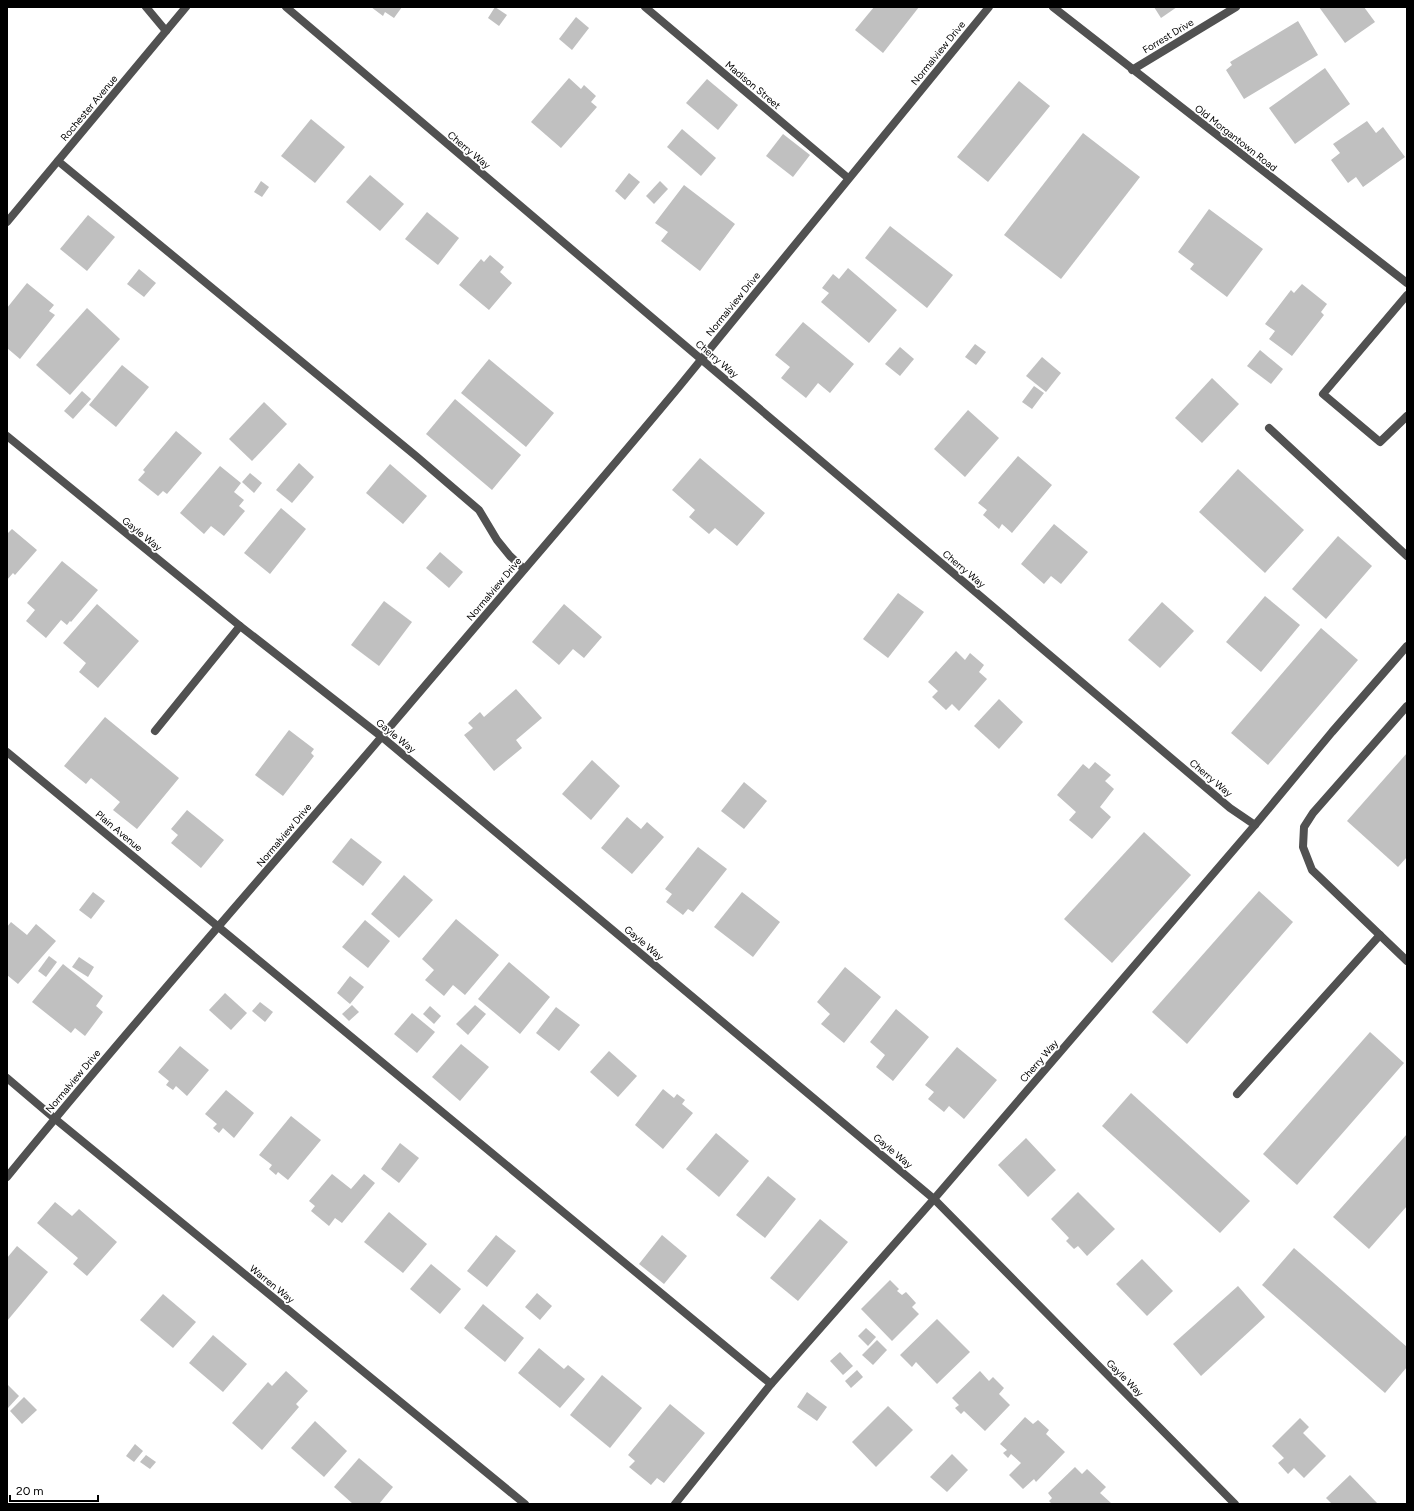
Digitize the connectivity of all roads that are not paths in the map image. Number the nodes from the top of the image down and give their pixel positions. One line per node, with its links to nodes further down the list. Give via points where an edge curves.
1 (146, 7): 8 (street)
2 (186, 7): 8 (street, Rochester Avenue)
3 (286, 7): 15 (street, Cherry Way)
4 (645, 7): 11 (street, Madison Street)
5 (989, 7): 11 (street, Normalview Drive)
6 (1053, 7): 9 (street, Old Morgantown Road)
7 (1236, 7): 9 (street, Forrest Drive)
8 (166, 31): 10 (street, Rochester Avenue)
9 (1132, 70): 13 (street, Old Morgantown Road)
10 (58, 161): 12 (street, Rochester Avenue); 20 (street, via 479,510 510,556)
11 (848, 178): 15 (street, Normalview Drive)
12 (7, 222)
13 (1407, 283)
14 (1407, 295): 16 (street, via 1323,394 1380,442)
15 (701, 359): 20 (street, Normalview Drive); 27 (street, Cherry Way, via 1224,803)
16 (1407, 416)
17 (1269, 428): 19 (street)
18 (7, 436): 21 (street, Gayle Way)
19 (1407, 556)
20 (524, 569): 25 (street, Normalview Drive)
21 (240, 626): 24 (street); 25 (street, Gayle Way)
22 (1407, 646): 27 (street)
23 (1407, 706): 29 (street, via 1312,814 1304,828 1303,847 1312,870)
24 (155, 731)
25 (382, 737): 28 (street, Normalview Drive); 35 (street, Gayle Way)
26 (7, 752): 28 (street, Plain Avenue)
27 (1255, 825): 35 (street, Cherry Way)
28 (218, 926): 33 (street, Normalview Drive); 36 (street, Plain Avenue)
29 (1380, 935): 30 (street); 32 (street)
30 (1407, 961)
31 (7, 1078): 33 (street, Warren Way)
32 (1237, 1094)
33 (54, 1118): 34 (street, Normalview Drive); 37 (street, Warren Way)
34 (7, 1177)
35 (934, 1199): 36 (street, Cherry Way); 39 (street, Gayle Way)
36 (771, 1384): 38 (street, Cherry Way)
37 (525, 1504)
38 (675, 1504)
39 (1234, 1504)

